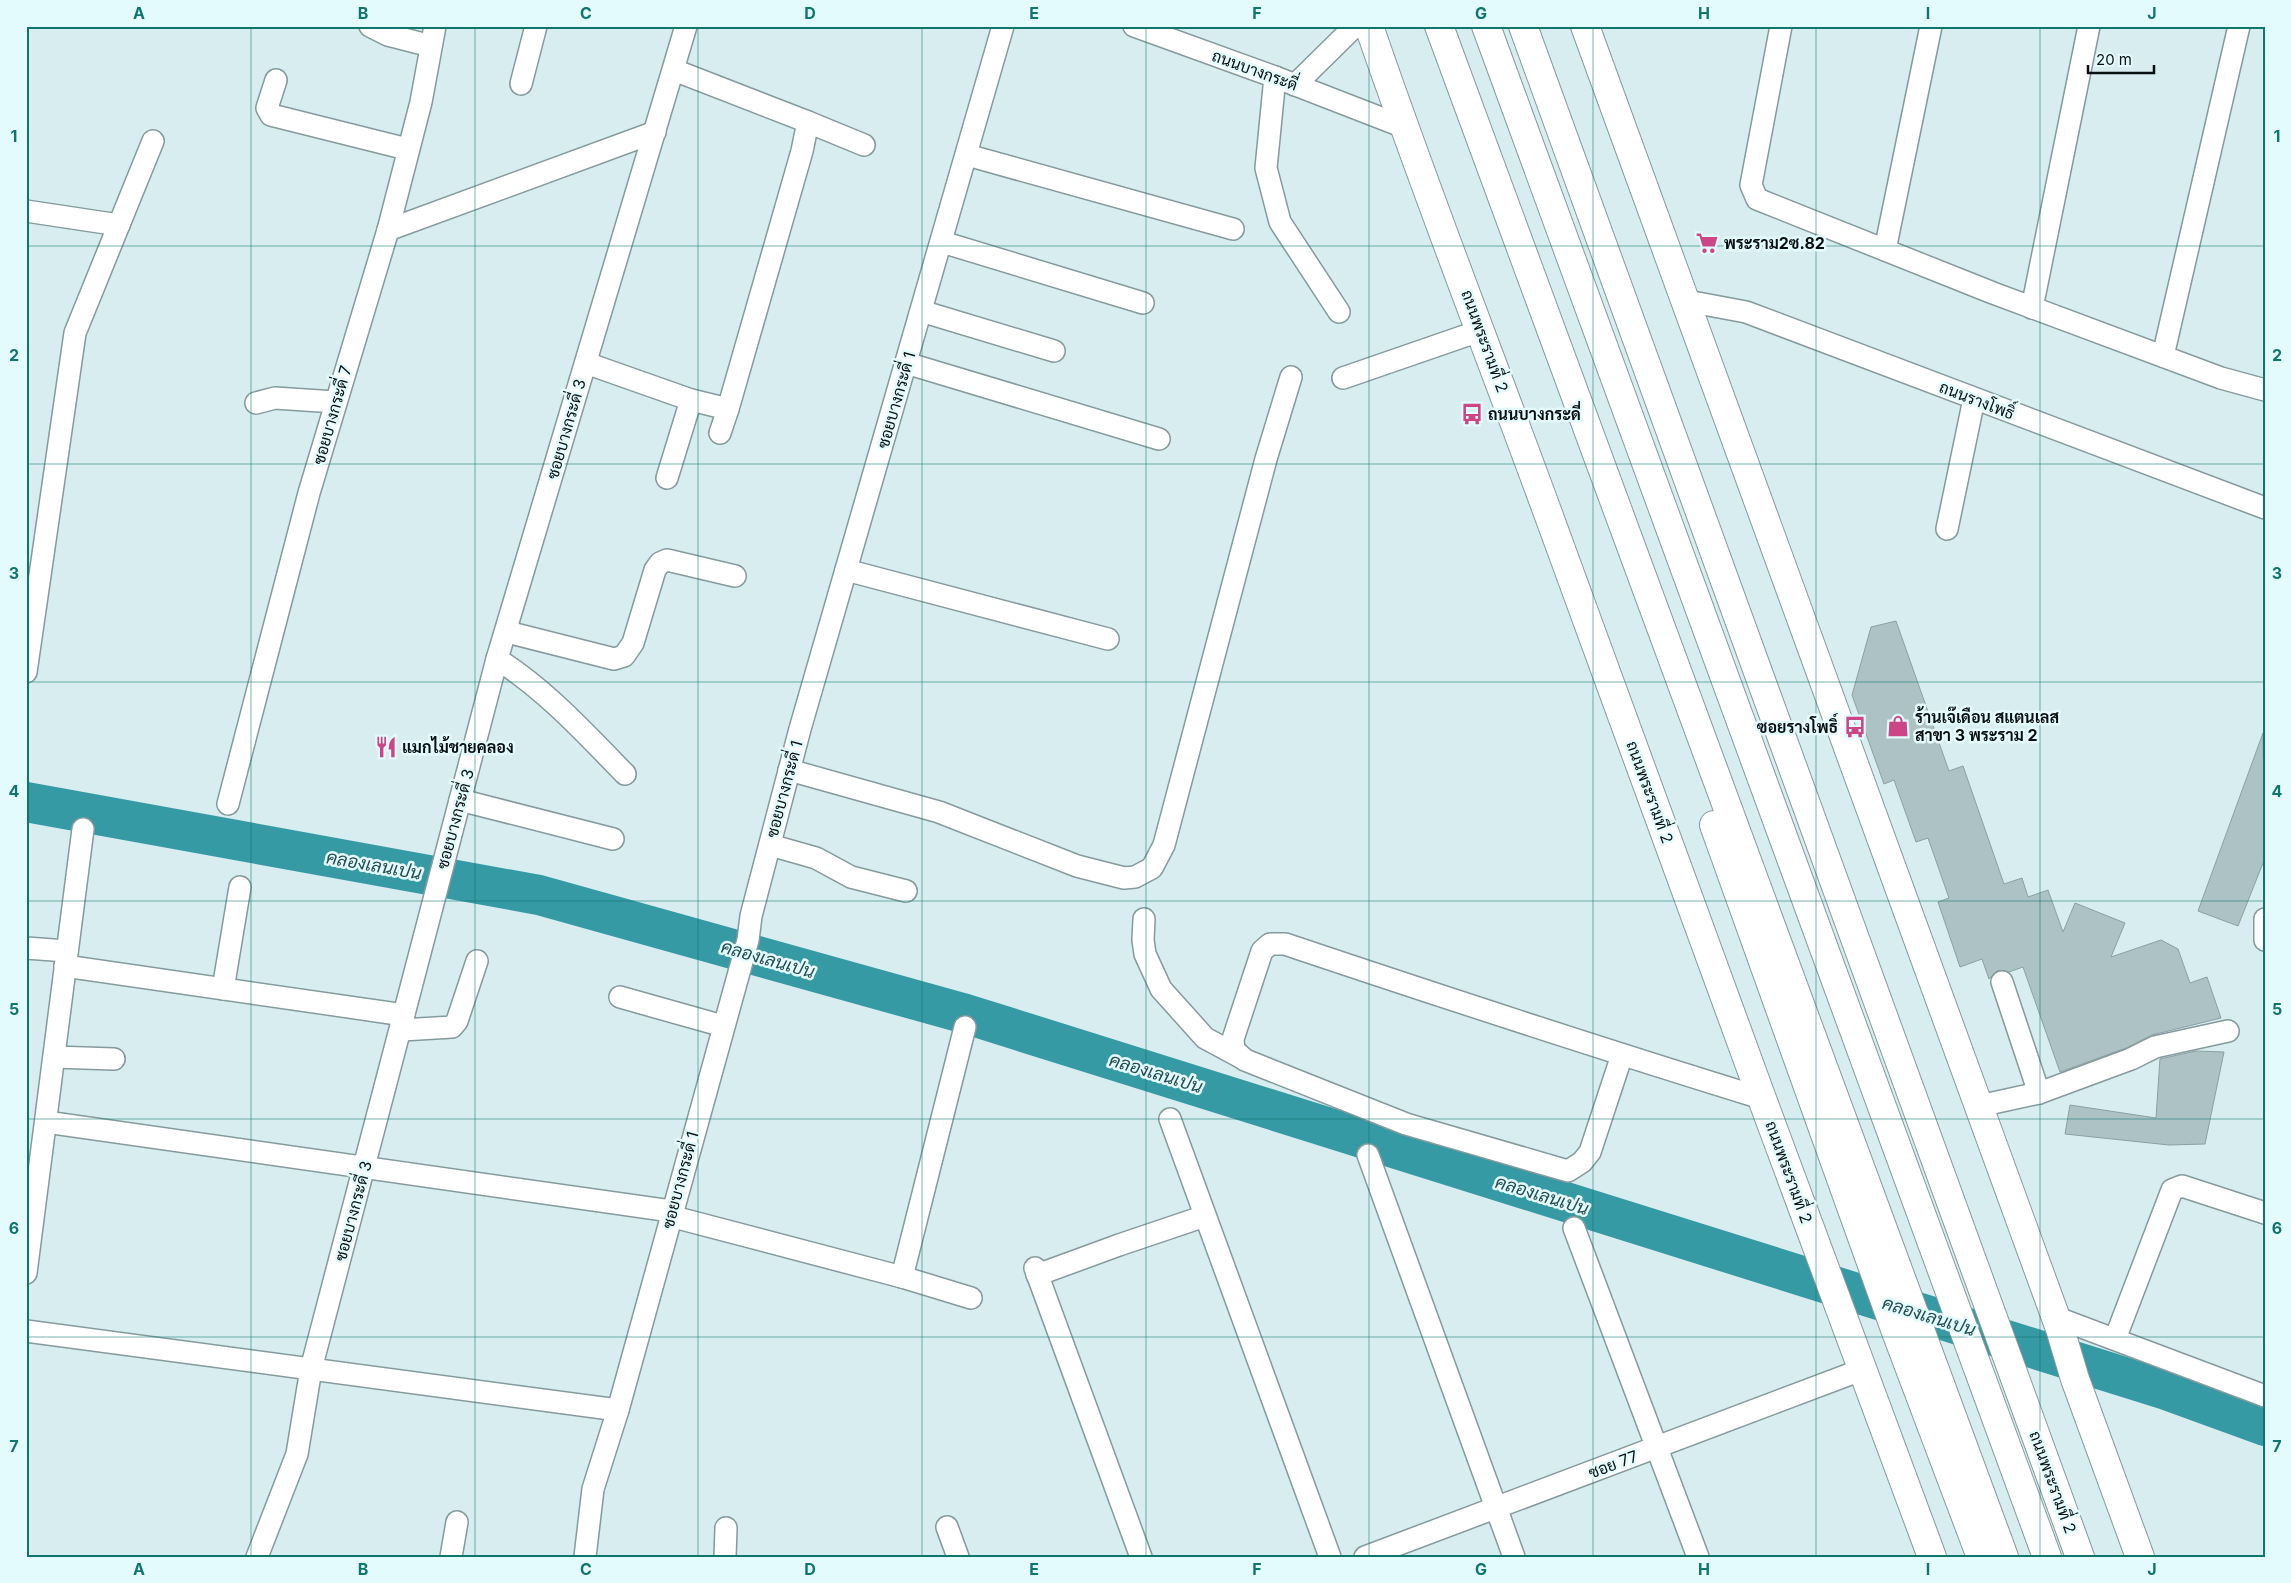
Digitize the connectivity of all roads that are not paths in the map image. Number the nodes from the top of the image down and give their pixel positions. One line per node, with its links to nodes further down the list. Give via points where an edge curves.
1 (370, 26): 17 (street, via 388,34)
2 (536, 26): 21 (street)
3 (686, 26): 18 (street, ซอยบางกระดี่ 3)
4 (1003, 26): 29 (street, ซอยบางกระดี่ 1)
5 (1134, 26): 19 (street, ถนนบางกระดี่)
6 (1355, 26): 22 (street)
7 (1369, 26): 24 (main road, ถนนพระรามที่ 2)
8 (1426, 26): 130 (main road, via 1896,1332)
9 (1439, 26): 131 (main road)
10 (1486, 26): 132 (main road)
11 (1523, 26): 114 (main road, ถนนพระรามที่ 2)
12 (1586, 26): 36 (main road)
13 (1781, 26): 35 (street, via 1753,192 1757,199)
14 (1931, 26): 35 (street)
15 (2089, 26): 38 (street)
16 (2239, 26): 43 (street)
17 (433, 36): 28 (street, ซอยบางกระดี่ 7, via 421,102)
18 (674, 70): 23 (street); 25 (street, ซอยบางกระดี่ 3)
19 (1275, 77): 22 (street, ถนนบางกระดี่); 40 (street, via 1266,168 1280,222)
20 (276, 80): 28 (street, via 267,108 271,115)
21 (521, 84)
22 (1295, 85): 24 (street, ถนนบางกระดี่)
23 (808, 122): 27 (street); 53 (street)
24 (1404, 127): 41 (main road, ถนนพระรามที่ 2)
25 (656, 132): 33 (street); 44 (street, ซอยบางกระดี่ 3)
26 (153, 141): 31 (street)
27 (864, 146)
28 (408, 149): 33 (street, ซอยบางกระดี่ 7)
29 (967, 155): 32 (street); 34 (street, ซอยบางกระดี่ 1)
30 (26, 211): 31 (street)
31 (119, 225): 62 (street, via 75,333)
32 (1233, 229)
33 (388, 230): 51 (street, ซอยบางกระดี่ 7)
34 (942, 242): 37 (street); 39 (street, ซอยบางกระดี่ 1)
35 (1885, 250): 38 (street)
36 (1687, 301): 49 (street, ถนนรางโพธิ์, via 1746,312); 94 (main road)
37 (1143, 303)
38 (2032, 308): 43 (street)
39 (921, 311): 42 (street); 45 (street, ซอยบางกระดี่ 1)
40 (1338, 312)
41 (1482, 330): 47 (street); 93 (main road, ถนนพระรามที่ 2)
42 (1054, 351)
43 (2163, 356): 48 (street, via 2221,378)
44 (586, 363): 50 (street); 61 (street, ซอยบางกระดี่ 3)
45 (906, 363): 55 (street); 59 (street, ซอยบางกระดี่ 1)
46 (1291, 377): 66 (street, via 1266,459 1164,844 1152,868 1140,875 1124,878 1077,866 939,812)
47 (1343, 378)
48 (2265, 390)
49 (1974, 399): 57 (street, ถนนรางโพธิ์); 58 (street)
50 (691, 400): 53 (street); 56 (street)
51 (335, 402): 52 (street, via 275,398); 69 (street, ซอยบางกระดี่ 7)
52 (256, 403)
53 (728, 409): 54 (street)
54 (720, 433)
55 (1159, 439)
56 (667, 478)
57 (2265, 508)
58 (1947, 530)
59 (846, 570): 63 (street); 66 (street, ซอยบางกระดี่ 1)
60 (735, 576): 61 (street, via 667,560 660,563 633,643 624,656 614,659)
61 (507, 632): 64 (street, ซอยบางกระดี่ 3)
62 (28, 636): 65 (street)
63 (1108, 639)
64 (497, 659): 67 (street, via 526,677); 68 (street, ซอยบางกระดี่ 3)
65 (26, 672)
66 (789, 770): 72 (street, ซอยบางกระดี่ 1)
67 (625, 774)
68 (460, 800): 71 (street); 84 (street, ซอยบางกระดี่ 3)
69 (228, 804)
70 (82, 829): 79 (street)
71 (613, 839)
72 (770, 845): 74 (street, via 816,858 851,877); 85 (street, ซอยบางกระดี่ 1)
73 (240, 887): 82 (street)
74 (906, 891)
75 (1144, 918): 91 (street, via 1145,954 1161,989 1205,1038)
76 (2265, 919): 77 (street)
77 (2265, 940)
78 (26, 948): 79 (street)
79 (66, 959): 82 (street); 89 (street)
80 (477, 961): 84 (street, via 452,1028)
81 (2002, 982): 92 (street)
82 (224, 989): 84 (street)
83 (620, 998): 85 (street)
84 (403, 1022): 98 (street, ซอยบางกระดี่ 3)
85 (723, 1026): 100 (street, ซอยบางกระดี่ 1)
86 (965, 1027): 104 (street)
87 (2228, 1031): 92 (street, via 2155,1047)
88 (1622, 1055): 91 (street, via 1590,1152 1568,1171 1406,1124); 91 (street, via 1285,944 1270,944 1262,951 1233,1039 1234,1050); 93 (street)
89 (54, 1056): 90 (street); 96 (street)
90 (114, 1059)
91 (1245, 1060)
92 (2039, 1093): 94 (street)
93 (1762, 1098): 110 (main road, ถนนพระรามที่ 2)
94 (1979, 1106): 106 (main road)
95 (1170, 1119): 101 (street)
96 (46, 1122): 98 (street); 103 (street)
97 (1368, 1155): 115 (street)
98 (365, 1166): 100 (street); 109 (street, ซอยบางกระดี่ 3)
99 (2265, 1212): 108 (street, via 2182,1186 2172,1190)
100 (671, 1213): 104 (street); 112 (street, ซอยบางกระดี่ 1)
101 (1205, 1216): 124 (street, via 1036,1272); 125 (street)
102 (1574, 1228): 113 (street)
103 (26, 1273)
104 (902, 1277): 105 (street)
105 (971, 1298)
106 (2058, 1323): 108 (street); 135 (main road)
107 (26, 1331): 109 (street)
108 (2114, 1339): 111 (street)
109 (311, 1369): 112 (street); 119 (street, ซอยบางกระดี่ 3, via 296,1454)
110 (1861, 1370): 113 (street, ซอย 77); 129 (main road, ถนนพระรามที่ 2)
111 (2265, 1396)
112 (618, 1410): 121 (street, ซอยบางกระดี่ 1, via 593,1489)
113 (1657, 1447): 115 (street, ซอย 77); 128 (street)
114 (2052, 1478): 133 (main road, ถนนพระรามที่ 2); 134 (main road)
115 (1496, 1507): 126 (street, ซอย 77); 127 (street)
116 (457, 1522): 120 (street)
117 (947, 1527): 123 (street)
118 (726, 1528): 122 (street)
119 (257, 1557)
120 (451, 1557)
121 (585, 1557)
122 (725, 1557)
123 (958, 1557)
124 (1141, 1557)
125 (1330, 1557)
126 (1365, 1557)
127 (1514, 1557)
128 (1698, 1557)
129 (1932, 1557)
130 (1981, 1557)
131 (2004, 1557)
132 (2047, 1557)
133 (2080, 1557)
134 (2085, 1557)
135 (2140, 1557)

